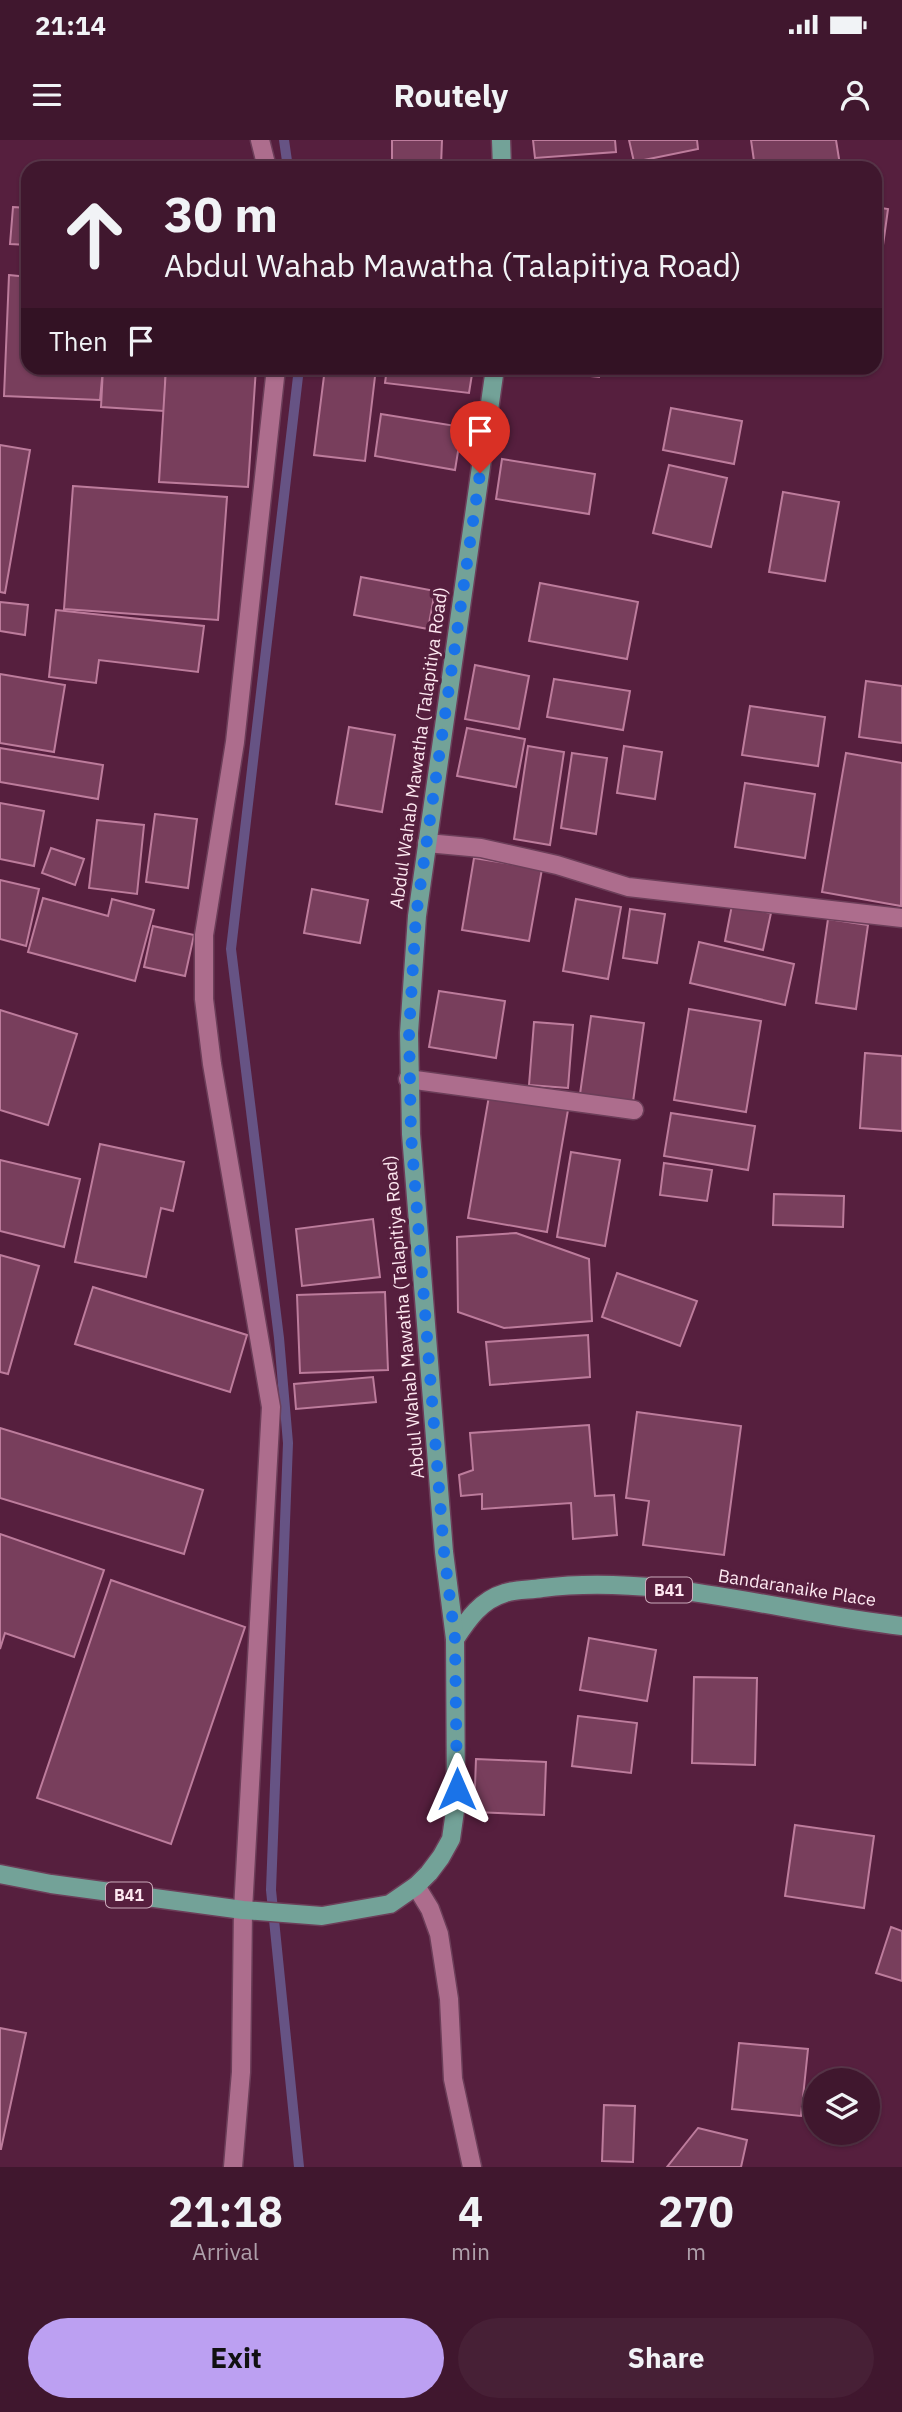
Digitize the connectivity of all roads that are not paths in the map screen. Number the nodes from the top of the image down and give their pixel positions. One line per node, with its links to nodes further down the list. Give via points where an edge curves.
1 (260, 140): 3 (street)
2 (501, 140): 4 (main road)
3 (265, 161)
4 (502, 161)
5 (275, 375): 15 (street, via 235,742 204,935 204,999 212,1064 271,1407)
6 (494, 375): 7 (main road, Abdul Wahab Mawatha (Talapitiya Road))
7 (427, 843): 8 (street, via 481,848 628,887); 9 (main road, Abdul Wahab Mawatha (Talapitiya Road), via 412,969)
8 (902, 918)
9 (408, 1079): 10 (street); 12 (main road, Abdul Wahab Mawatha (Talapitiya Road), via 440,1506)
10 (634, 1110)
11 (902, 1626): 12 (main road, Bandaranaike Place / B41, via 601,1583 505,1592 471,1614)
12 (455, 1639): 14 (main road, B41, via 456,1804 451,1839)
13 (0, 1874): 15 (main road, B41)
14 (416, 1886): 15 (main road, B41, via 390,1905 322,1916); 17 (street, via 439,1934 449,1999 453,2079)
15 (251, 1911): 16 (street)
16 (233, 2167)
17 (472, 2167)

